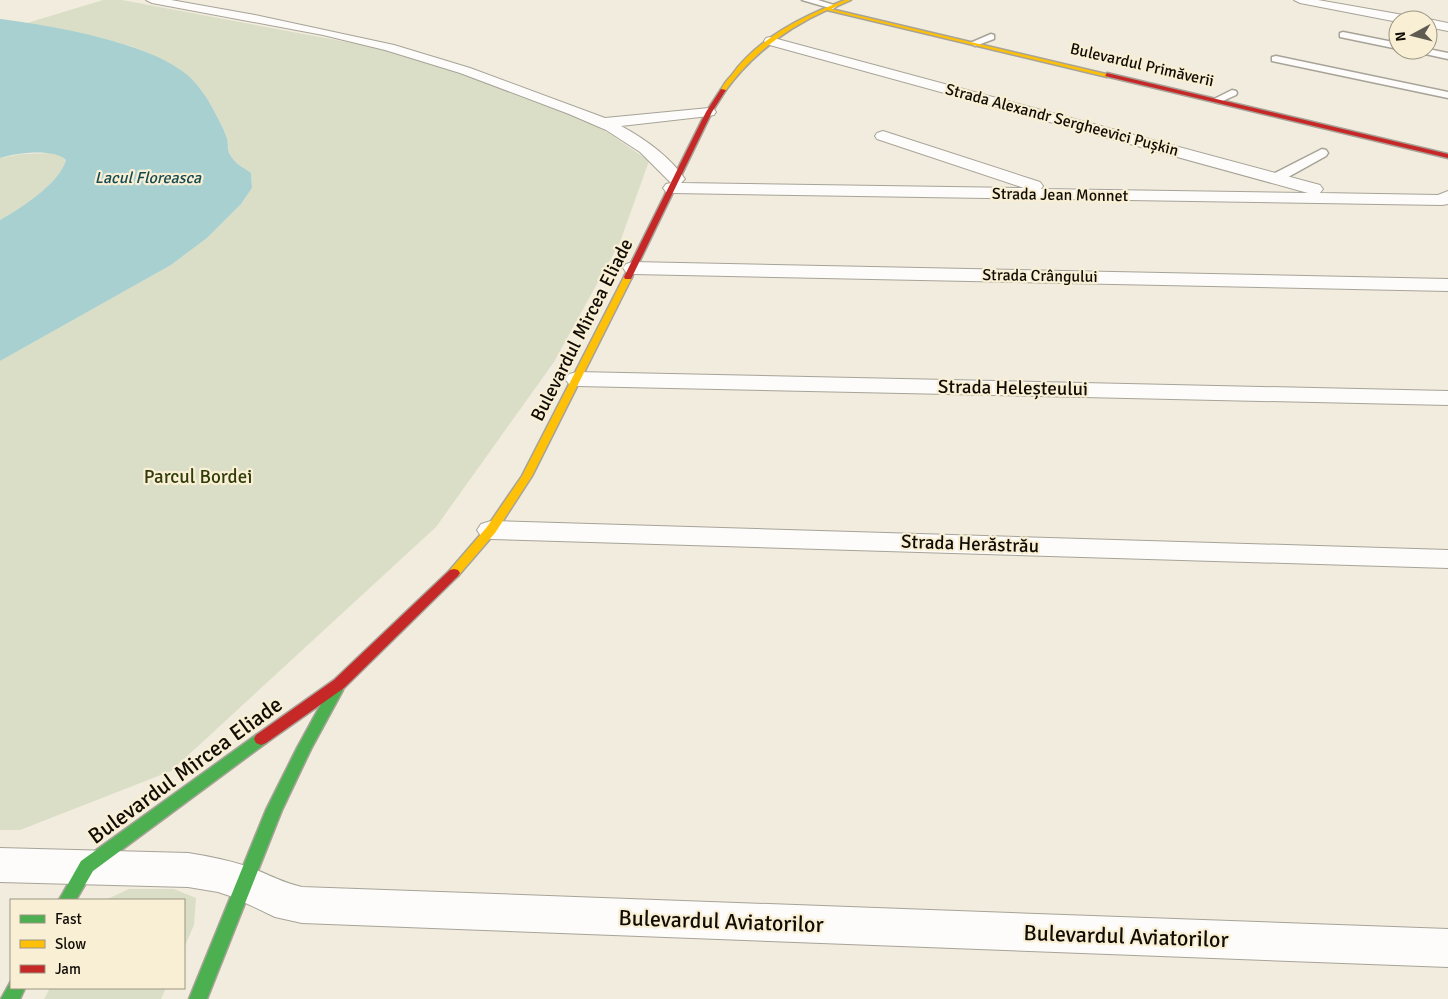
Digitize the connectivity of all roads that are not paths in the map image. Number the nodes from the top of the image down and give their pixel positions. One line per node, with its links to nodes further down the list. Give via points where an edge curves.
1 (152, 0): 6 (street)
2 (806, 0): 4 (lane)
3 (1300, 0): 7 (street)
4 (838, 4): 9 (street, Bulevardul Primăverii); 10 (street, Bulevardul Mircea Eliade); 11 (street, Bulevardul Primăverii)
5 (251, 5): 6 (street)
6 (227, 13): 19 (street, via 350,38 422,57)
7 (1388, 16)
8 (1343, 36): 12 (lane)
9 (991, 37): 11 (lane); 14 (street, Bulevardul Primăverii)
10 (770, 41): 17 (street, Bulevardul Mircea Eliade, via 736,71); 24 (street, Strada Alexandr Sergheevici Pușkin)
11 (975, 43): 16 (street, Bulevardul Primăverii)
12 (1388, 44)
13 (1276, 59): 15 (lane)
14 (1232, 94): 16 (lane); 18 (street, Bulevardul Primăverii)
15 (1448, 95)
16 (1218, 100): 23 (street, Bulevardul Primăverii)
17 (709, 112): 19 (street); 20 (street, Bulevardul Mircea Eliade)
18 (1335, 117)
19 (605, 122): 20 (street); 25 (street, via 651,152)
20 (700, 132): 25 (street, Bulevardul Mircea Eliade)
21 (884, 136): 26 (street)
22 (1322, 153): 24 (lane)
23 (1448, 156)
24 (1276, 178): 27 (street, Strada Alexandr Sergheevici Pușkin)
25 (674, 184): 26 (street, Strada Jean Monnet); 29 (street, Bulevardul Mircea Eliade)
26 (1060, 195): 27 (street, Strada Jean Monnet)
27 (1353, 199): 28 (street, Strada Jean Monnet)
28 (1446, 201)
29 (633, 268): 30 (street, Strada Crângului); 31 (street, Bulevardul Mircea Eliade)
30 (1448, 284)
31 (577, 379): 32 (street, Strada Heleșteului); 33 (street, Bulevardul Mircea Eliade, via 527,476)
32 (1448, 398)
33 (491, 530): 34 (street, Strada Herăstrău); 35 (street, Bulevardul Mircea Eliade, via 448,580)
34 (1448, 559)
35 (339, 684): 37 (street, Bulevardul Mircea Eliade); 38 (street, Bulevardul Mircea Eliade, via 304,748)
36 (0, 865): 37 (street, Bulevardul Aviatorilor)
37 (87, 866): 38 (street, Bulevardul Aviatorilor, via 188,870); 39 (street, Bulevardul Mircea Eliade)
38 (244, 883): 40 (street, Bulevardul Aviatorilor, via 276,899 302,906); 41 (street, Bulevardul Mircea Eliade)
39 (68, 899)
40 (1448, 948)
41 (198, 999)

